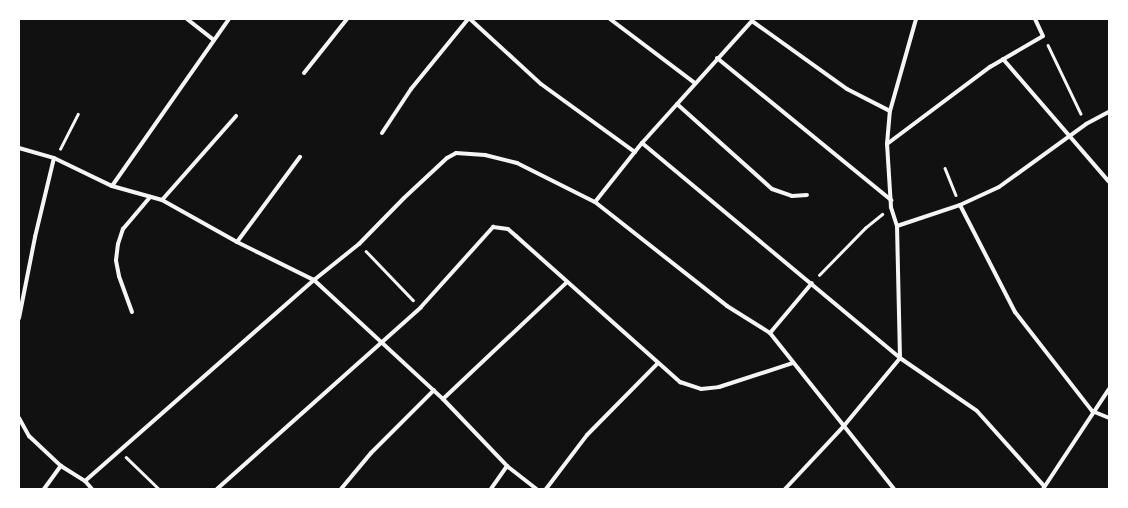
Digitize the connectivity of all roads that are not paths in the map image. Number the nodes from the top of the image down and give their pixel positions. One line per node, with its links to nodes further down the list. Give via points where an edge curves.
1 (187, 19): 9 (street)
2 (229, 19): 9 (street)
3 (347, 19): 12 (street)
4 (469, 19): 18 (street, via 411,89); 23 (street, via 540,84)
5 (610, 19): 13 (street)
6 (916, 19): 15 (street)
7 (1036, 19): 11 (street, via 1043,36)
8 (751, 20): 10 (street); 15 (street, via 847,89)
9 (213, 39): 27 (street)
10 (717, 58): 13 (street); 31 (street)
11 (1003, 59): 19 (street); 21 (street)
12 (304, 73)
13 (695, 83): 14 (street)
14 (677, 104): 20 (street); 28 (street, via 772,189 792,196)
15 (890, 111): 21 (street)
16 (1109, 112): 19 (street)
17 (236, 116): 30 (street)
18 (382, 132)
19 (1069, 136): 26 (street); 33 (street, via 999,187)
20 (642, 143): 23 (street); 38 (street)
21 (887, 144): 31 (street)
22 (19, 148): 25 (street)
23 (635, 152): 32 (street)
24 (300, 157): 35 (street)
25 (54, 158): 27 (street); 40 (street)
26 (1109, 182)
27 (112, 186): 29 (street)
28 (807, 195)
29 (150, 197): 30 (street); 39 (street, via 123,229 118,244 116,260 119,276)
30 (162, 200): 35 (street)
31 (891, 200): 34 (street)
32 (595, 202): 36 (street, via 517,163 485,155 456,153 447,158 404,198 359,244); 41 (street, via 727,306)
33 (960, 205): 34 (street); 49 (street, via 1015,312)
34 (897, 226): 43 (street)
35 (237, 242): 36 (street)
36 (314, 280): 42 (street); 55 (street)
37 (567, 282): 42 (street, via 508,229 493,227 421,307); 44 (street); 48 (street)
38 (812, 283): 41 (street); 43 (street)
39 (132, 312)
40 (19, 318)
41 (770, 333): 45 (street)
42 (383, 341): 47 (street); 59 (street)
43 (900, 358): 52 (street); 56 (street, via 977,412)
44 (658, 363): 45 (street, via 680,382 701,389 719,387); 63 (street, via 587,435)
45 (793, 363): 52 (street)
46 (1109, 389): 49 (street)
47 (434, 390): 48 (street); 60 (street, via 371,453)
48 (443, 399): 54 (street)
49 (1092, 411): 51 (street); 56 (street)
50 (19, 418): 53 (street, via 28,436)
51 (1109, 418)
52 (843, 427): 64 (street); 65 (street)
53 (61, 466): 55 (street); 57 (street)
54 (507, 466): 61 (street); 62 (street)
55 (85, 481): 58 (street)
56 (1044, 488)
57 (44, 489)
58 (92, 489)
59 (216, 489)
60 (341, 489)
61 (491, 489)
62 (536, 489)
63 (546, 489)
64 (785, 489)
65 (894, 489)

